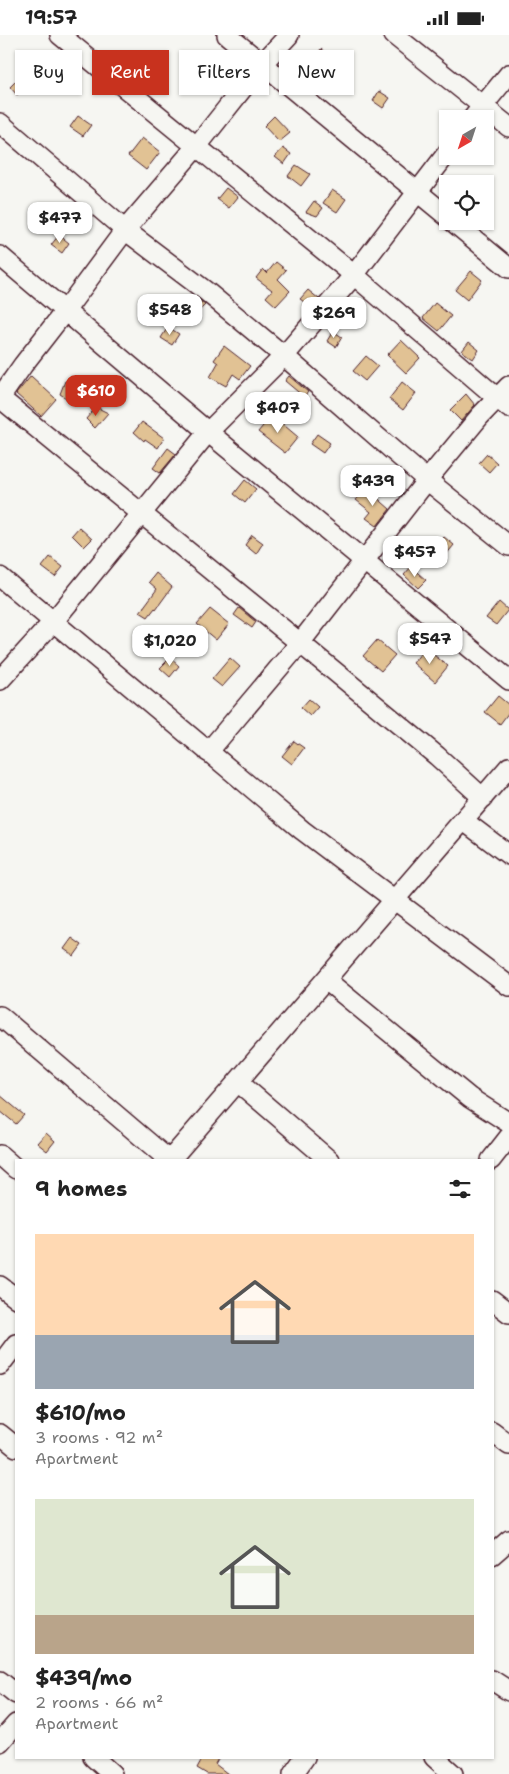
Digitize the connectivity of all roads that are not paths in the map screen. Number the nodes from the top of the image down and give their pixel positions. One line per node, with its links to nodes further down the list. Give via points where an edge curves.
1 (60, 35): 15 (street)
2 (227, 35): 5 (street)
3 (289, 35): 6 (street)
4 (394, 35): 10 (street)
5 (245, 50)
6 (269, 56)
7 (269, 70): 17 (street)
8 (509, 74): 11 (street)
9 (237, 95): 15 (street)
10 (475, 110)
11 (479, 110)
12 (494, 120): 14 (street)
13 (0, 123): 19 (street)
14 (509, 127)
15 (197, 146): 19 (street); 23 (street)
16 (439, 164): 17 (street)
17 (417, 193): 18 (street); 23 (street)
18 (439, 210)
19 (125, 230): 24 (street); 25 (street)
20 (463, 230): 22 (street)
21 (0, 256): 24 (street)
22 (509, 269)
23 (354, 275): 25 (street); 27 (street)
24 (65, 311): 26 (street); 28 (street)
25 (284, 356): 28 (street); 29 (street)
26 (0, 398): 30 (street)
27 (505, 398): 29 (street, via 480,416)
28 (208, 432): 30 (street); 32 (street)
29 (427, 480): 31 (street); 32 (street)
30 (142, 515): 34 (street); 35 (street)
31 (509, 546)
32 (364, 561): 35 (street); 37 (street)
33 (0, 577): 34 (street)
34 (53, 622): 36 (street); 38 (street)
35 (300, 643): 38 (street); 40 (street)
36 (0, 680)
37 (509, 680)
38 (208, 753): 43 (street, via 302,830)
39 (509, 767): 40 (street)
40 (483, 798): 41 (street)
41 (464, 821): 42 (street); 43 (street)
42 (509, 855)
43 (396, 899): 44 (street); 45 (street)
44 (326, 980): 47 (street); 48 (street, via 470,1098)
45 (509, 986)
46 (0, 1016): 51 (street)
47 (238, 1082): 52 (street); 53 (street)
48 (509, 1123)
49 (509, 1137): 54 (street)
50 (0, 1155): 55 (street)
51 (169, 1159)
52 (171, 1159)
53 (327, 1159)
54 (491, 1159)
55 (15, 1168)
56 (0, 1286): 57 (street)
57 (15, 1297)
58 (494, 1302): 59 (street)
59 (509, 1313)
60 (15, 1345): 61 (street)
61 (0, 1365)
62 (0, 1434): 65 (street)
63 (494, 1434): 64 (street)
64 (509, 1445)
65 (15, 1446)
66 (0, 1681): 69 (street)
67 (494, 1681): 68 (street)
68 (509, 1691)
69 (15, 1693)
70 (15, 1725): 71 (street)
71 (0, 1741)
72 (95, 1759): 75 (street)
73 (304, 1759): 76 (street)
74 (436, 1759): 77 (street)
75 (112, 1774)
76 (293, 1774)
77 (453, 1774)

